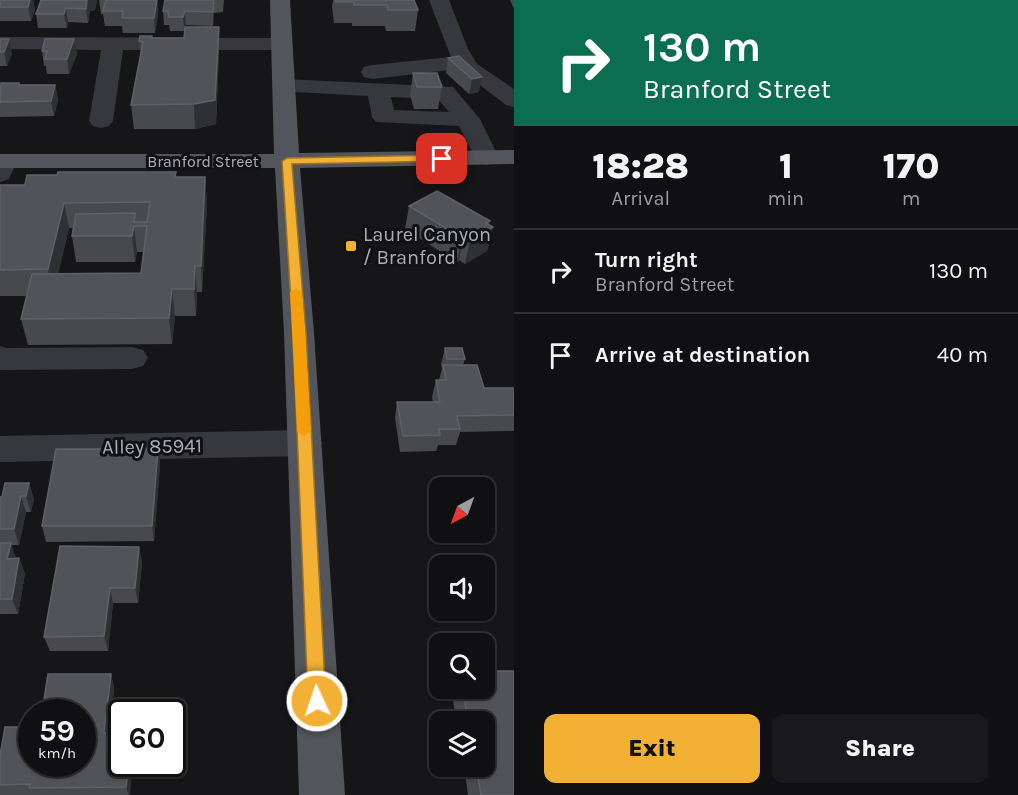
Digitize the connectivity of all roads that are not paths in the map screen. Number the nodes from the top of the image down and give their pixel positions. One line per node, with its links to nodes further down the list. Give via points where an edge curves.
1 (280, 0): 5 (main road)
2 (439, 0): 6 (lane)
3 (0, 43): 4 (lane)
4 (113, 44): 5 (lane); 9 (lane)
5 (282, 44): 7 (main road)
6 (465, 62): 7 (lane); 8 (lane)
7 (283, 79): 11 (lane, via 378,89 384,117 468,119); 12 (main road)
8 (514, 100)
9 (101, 121)
10 (514, 157): 11 (main road, Branford Street)
11 (487, 158): 12 (main road, Branford Street)
12 (287, 161): 13 (main road, Branford Street); 16 (main road)
13 (2, 165)
14 (0, 357): 15 (lane)
15 (132, 358)
16 (305, 443): 17 (lane, Alley 85941); 18 (main road)
17 (0, 449)
18 (322, 795)

